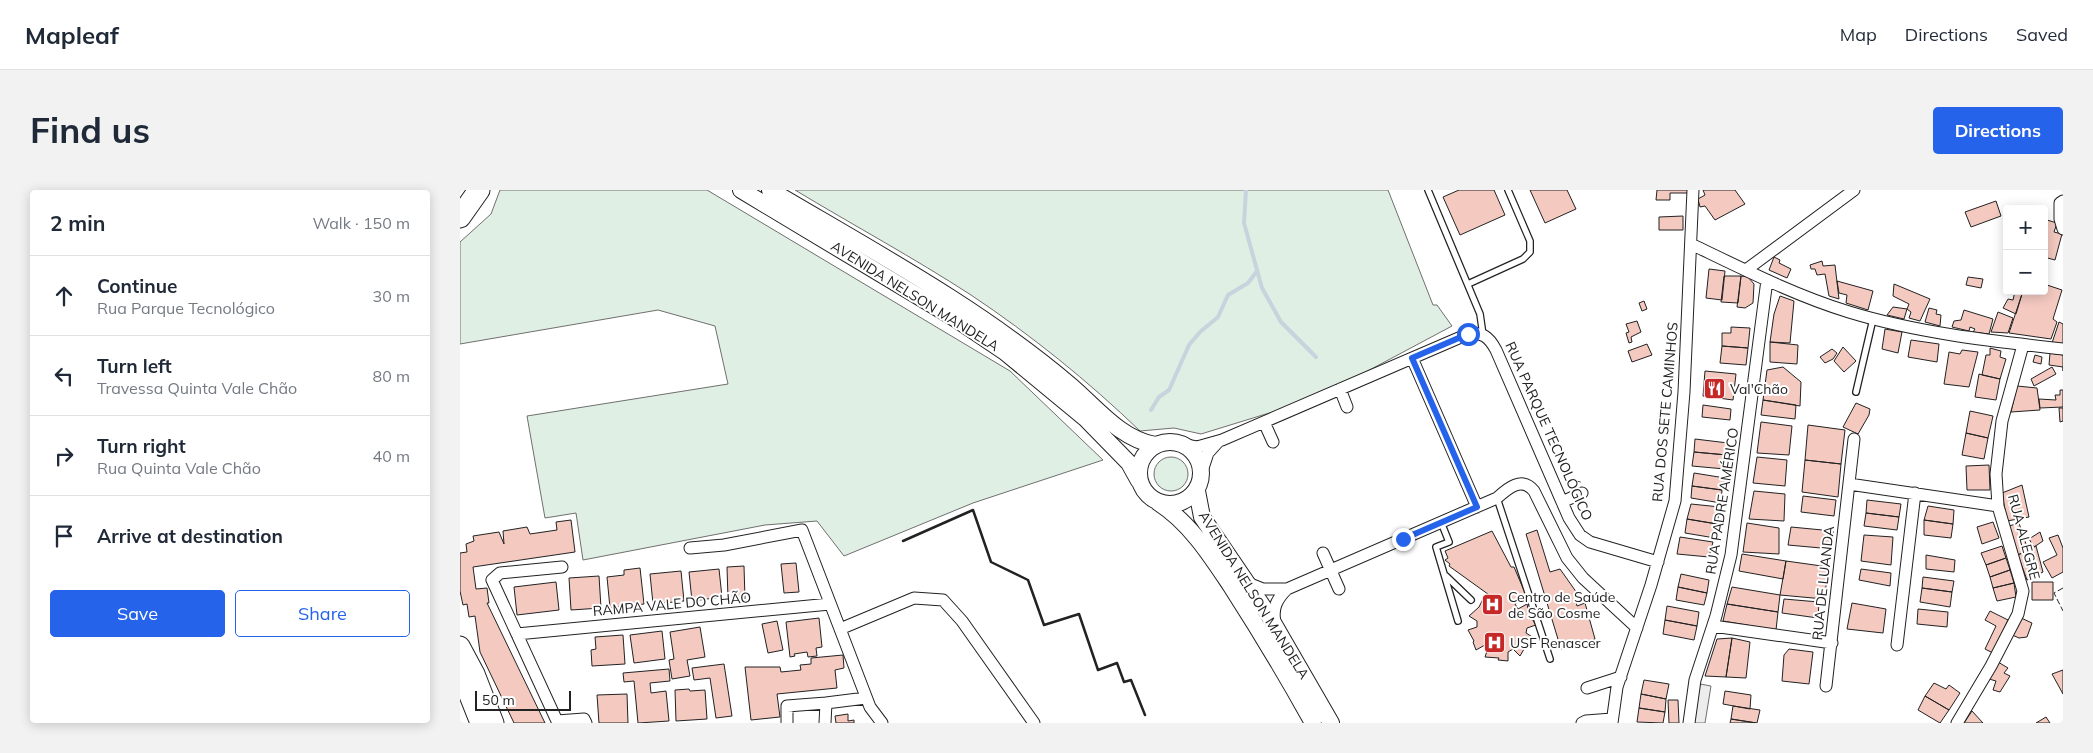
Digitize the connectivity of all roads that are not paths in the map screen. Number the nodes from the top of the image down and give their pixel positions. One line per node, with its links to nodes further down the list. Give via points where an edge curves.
1 (479, 190): 9 (highway)
2 (741, 190): 30 (main road, AVENIDA NELSON MANDELA, via 956,318 1005,352 1085,418 1130,463)
3 (770, 190): 28 (main road, AVENIDA NELSON MANDELA, via 987,320 1059,376 1118,428)
4 (1428, 190): 14 (lane)
5 (1508, 190): 14 (lane, via 1530,241 1530,252 1523,259)
6 (1693, 190): 11 (street, RUA DOS SETE CAMINHOS)
7 (1854, 190): 12 (street)
8 (2063, 201): 10 (street, via 2060,203 2060,219)
9 (460, 217)
10 (2063, 229)
11 (1691, 244): 12 (street); 43 (street, RUA DOS SETE CAMINHOS, via 1675,501)
12 (1746, 270): 13 (street)
13 (1767, 280): 15 (street); 53 (street, RUA PADRE AMÉRICO, via 1731,555)
14 (1468, 284): 16 (lane, via 1480,314)
15 (1873, 319): 17 (street); 21 (lane)
16 (1483, 335): 19 (street, via 1468,334); 36 (street, RUA PARQUE TECNOLÓGICO, via 1496,350)
17 (2023, 344): 18 (street); 38 (street, RUA ALEGRE, via 2002,420 1996,474)
18 (2063, 349)
19 (1412, 358): 20 (street); 39 (street)
20 (1340, 390): 22 (street); 23 (street)
21 (1856, 392)
22 (1347, 407)
23 (1264, 422): 25 (street); 26 (street)
24 (1854, 439): 31 (street, RUA DE LUANDA)
25 (1222, 440): 27 (street, via 1197,447); 29 (street, via 1208,453)
26 (1273, 442)
27 (1185, 445): 28 (main road, via 1165,442); 29 (main road, via 1196,456)
28 (1155, 446): 30 (main road, via 1141,460)
29 (1202, 471): 32 (main road)
30 (1139, 481): 37 (main road, via 1149,496)
31 (1849, 484): 34 (street); 58 (street, RUA DE LUANDA)
32 (1197, 491): 37 (main road, via 1180,504); 47 (main road, AVENIDA NELSON MANDELA, via 1202,517)
33 (1582, 493): 36 (street)
34 (1914, 493): 38 (street); 59 (street)
35 (1497, 498): 39 (street); 55 (street, via 1510,487 1521,483 1529,485 1566,558); 61 (lane)
36 (1562, 502): 43 (street, RUA PARQUE TECNOLÓGICO, via 1568,518 1580,535 1590,542)
37 (1159, 503): 79 (main road, AVENIDA NELSON MANDELA, via 1182,520 1218,567 1274,654)
38 (1998, 506): 83 (street, RUA ALEGRE, via 2023,591 2013,622 1991,666)
39 (1477, 507): 40 (street)
40 (1441, 522): 45 (street); 46 (lane, via 1449,542 1436,547)
41 (690, 548): 51 (street, via 802,530)
42 (1323, 553): 45 (street)
43 (1658, 562): 55 (street, RUA DOS SETE CAMINHOS)
44 (562, 567): 57 (street, via 500,573 492,580)
45 (1331, 570): 48 (street); 49 (street)
46 (1444, 574): 50 (lane); 52 (lane)
47 (1247, 582): 48 (street, via 1264,589); 54 (main road, AVENIDA NELSON MANDELA)
48 (1287, 589): 54 (street, via 1277,599 1274,608)
49 (1340, 589)
50 (1471, 600)
51 (830, 604): 56 (street); 57 (street, RAMPA VALE DO CHÃO)
52 (1458, 620)
53 (1713, 626): 58 (street); 82 (street, RUA PADRE AMÉRICO, via 1695,680)
54 (1276, 627): 80 (main road, AVENIDA NELSON MANDELA)
55 (1637, 628): 63 (street, RUA DOS SETE CAMINHOS)
56 (840, 629): 66 (street); 78 (street, via 914,598 943,600 962,621)
57 (517, 634): 70 (street)
58 (1832, 643): 64 (street, RUA DE LUANDA)
59 (1897, 644)
60 (460, 646): 73 (main road)
61 (1550, 659)
62 (460, 674): 72 (main road)
63 (1621, 677): 65 (street); 69 (street, RUA DOS SETE CAMINHOS)
64 (1826, 686)
65 (1587, 688)
66 (866, 698): 67 (street); 77 (street)
67 (826, 702): 75 (street, via 787,706); 76 (street)
68 (460, 708): 71 (main road)
69 (1612, 721): 81 (street)
70 (557, 722): 74 (street, via 584,719)
71 (466, 723)
72 (480, 723)
73 (494, 723)
74 (586, 723)
75 (787, 723)
76 (826, 723)
77 (882, 723)
78 (1034, 723)
79 (1313, 723)
80 (1331, 723)
81 (1582, 723)
82 (1689, 723)
83 (1957, 723)

